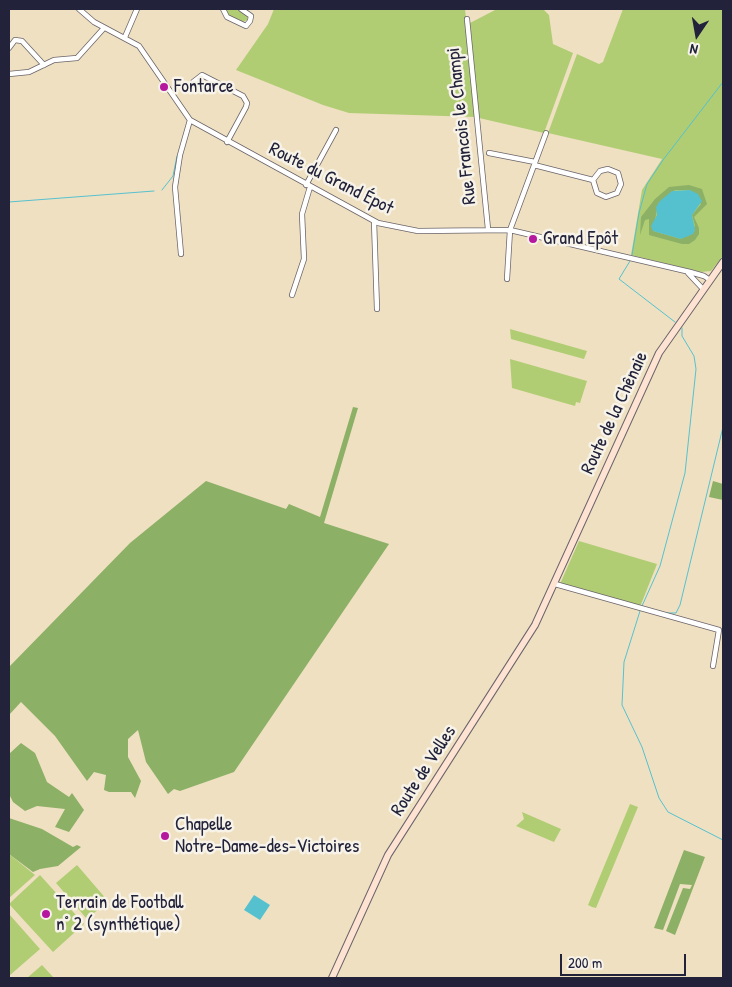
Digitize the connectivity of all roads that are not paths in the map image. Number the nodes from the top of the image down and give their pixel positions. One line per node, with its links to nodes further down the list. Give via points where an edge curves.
1 (79, 9): 6 (street, Route du Grand Épot)
2 (137, 9): 7 (street)
3 (223, 9): 4 (street, via 227,17 246,26 251,16)
4 (241, 9)
5 (467, 19): 21 (street, Rue Francois le Champi)
6 (104, 28): 7 (street, Route du Grand Épot); 9 (street, via 77,58 54,60)
7 (125, 37): 12 (street, Route du Grand Épot, via 144,51)
8 (9, 48): 9 (street, via 15,40 22,41)
9 (44, 65): 10 (street, via 30,72)
10 (9, 74)
11 (193, 82): 15 (street, via 202,75 243,96 246,107)
12 (190, 120): 15 (street, Route du Grand Épot); 23 (street, via 175,186)
13 (336, 130): 19 (street)
14 (546, 133): 17 (street)
15 (227, 142): 19 (street, Route du Grand Épot)
16 (489, 153): 17 (street)
17 (534, 164): 18 (street); 22 (street)
18 (593, 180): 18 (street, via 597,193 606,197 617,193 621,184 618,173 608,169 600,171)
19 (308, 186): 20 (street, Route du Grand Épot); 29 (street, via 302,214 304,259)
20 (374, 222): 21 (street, Route du Grand Épot, via 418,230); 30 (street)
21 (488, 229): 22 (street, Route du Grand Épot)
22 (510, 230): 25 (street, Route du Grand Épot); 26 (street)
23 (181, 254)
24 (723, 262): 27 (main road, Route de la Chênaie)
25 (684, 271): 27 (street, Route du Grand Épot); 28 (street, via 695,278)
26 (506, 279)
27 (710, 280): 28 (main road, Route de la Chênaie)
28 (703, 290): 31 (main road, Route de la Chênaie, via 670,334 650,370)
29 (292, 295)
30 (377, 309)
31 (554, 586): 32 (street, via 719,630); 33 (main road, Route de Velles, via 522,647 388,855)
32 (713, 666)
33 (332, 978)

